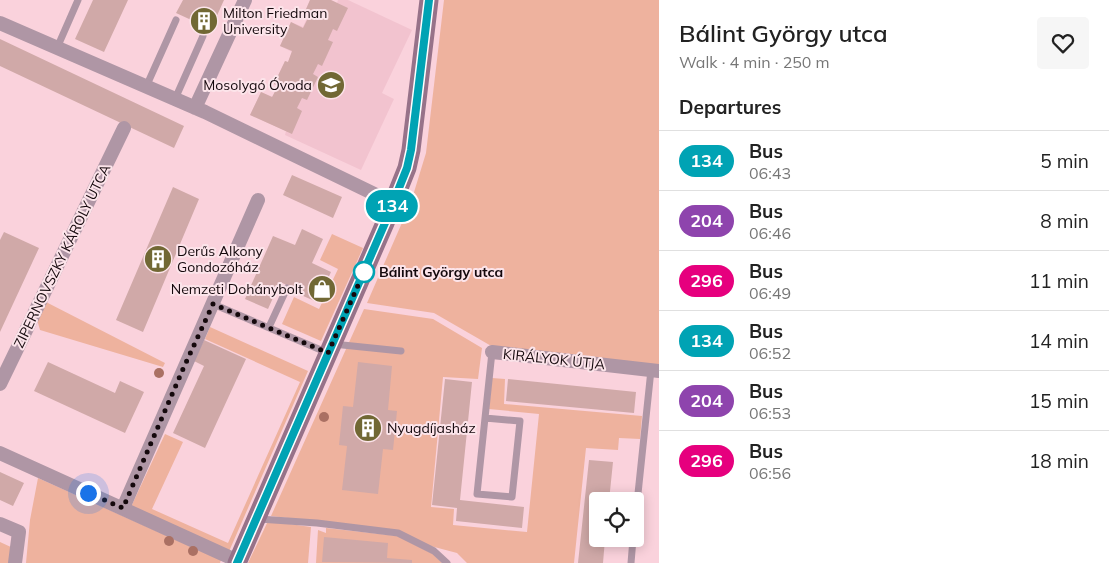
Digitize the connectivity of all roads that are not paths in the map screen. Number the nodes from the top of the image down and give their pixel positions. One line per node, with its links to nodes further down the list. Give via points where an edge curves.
1 (78, 0): 7 (lane)
2 (245, 0): 10 (street)
3 (429, 0): 13 (street, via 411,150)
4 (176, 20): 8 (lane)
5 (0, 23): 7 (street)
6 (204, 36): 9 (lane)
7 (57, 48): 8 (street)
8 (146, 87): 9 (street)
9 (175, 99): 10 (street)
10 (196, 108): 13 (street)
11 (124, 128): 21 (street, ZIPERNOVSZKY KÁROLY UTCA)
12 (258, 200): 15 (street)
13 (393, 204): 17 (street)
14 (287, 288): 16 (lane)
15 (213, 304): 16 (lane); 25 (street)
16 (269, 328): 17 (lane)
17 (330, 349): 18 (lane); 26 (street)
18 (401, 351)
19 (492, 352): 20 (street, KIRÁLYOK ÚTJA); 22 (lane, KIRÁLYOK ÚTJA)
20 (655, 370): 24 (lane, KIRÁLYOK ÚTJA)
21 (0, 384)
22 (485, 418): 22 (lane, KIRÁLYOK ÚTJA, via 520,421 512,497 477,494)
23 (0, 453): 25 (street)
24 (639, 492)
25 (123, 508): 29 (street)
26 (256, 519): 29 (street); 31 (lane, via 398,533 434,551)
27 (0, 524): 30 (street, via 19,532)
28 (632, 547): 32 (lane)
29 (237, 562)
30 (15, 563)
31 (447, 563)
32 (631, 563)

